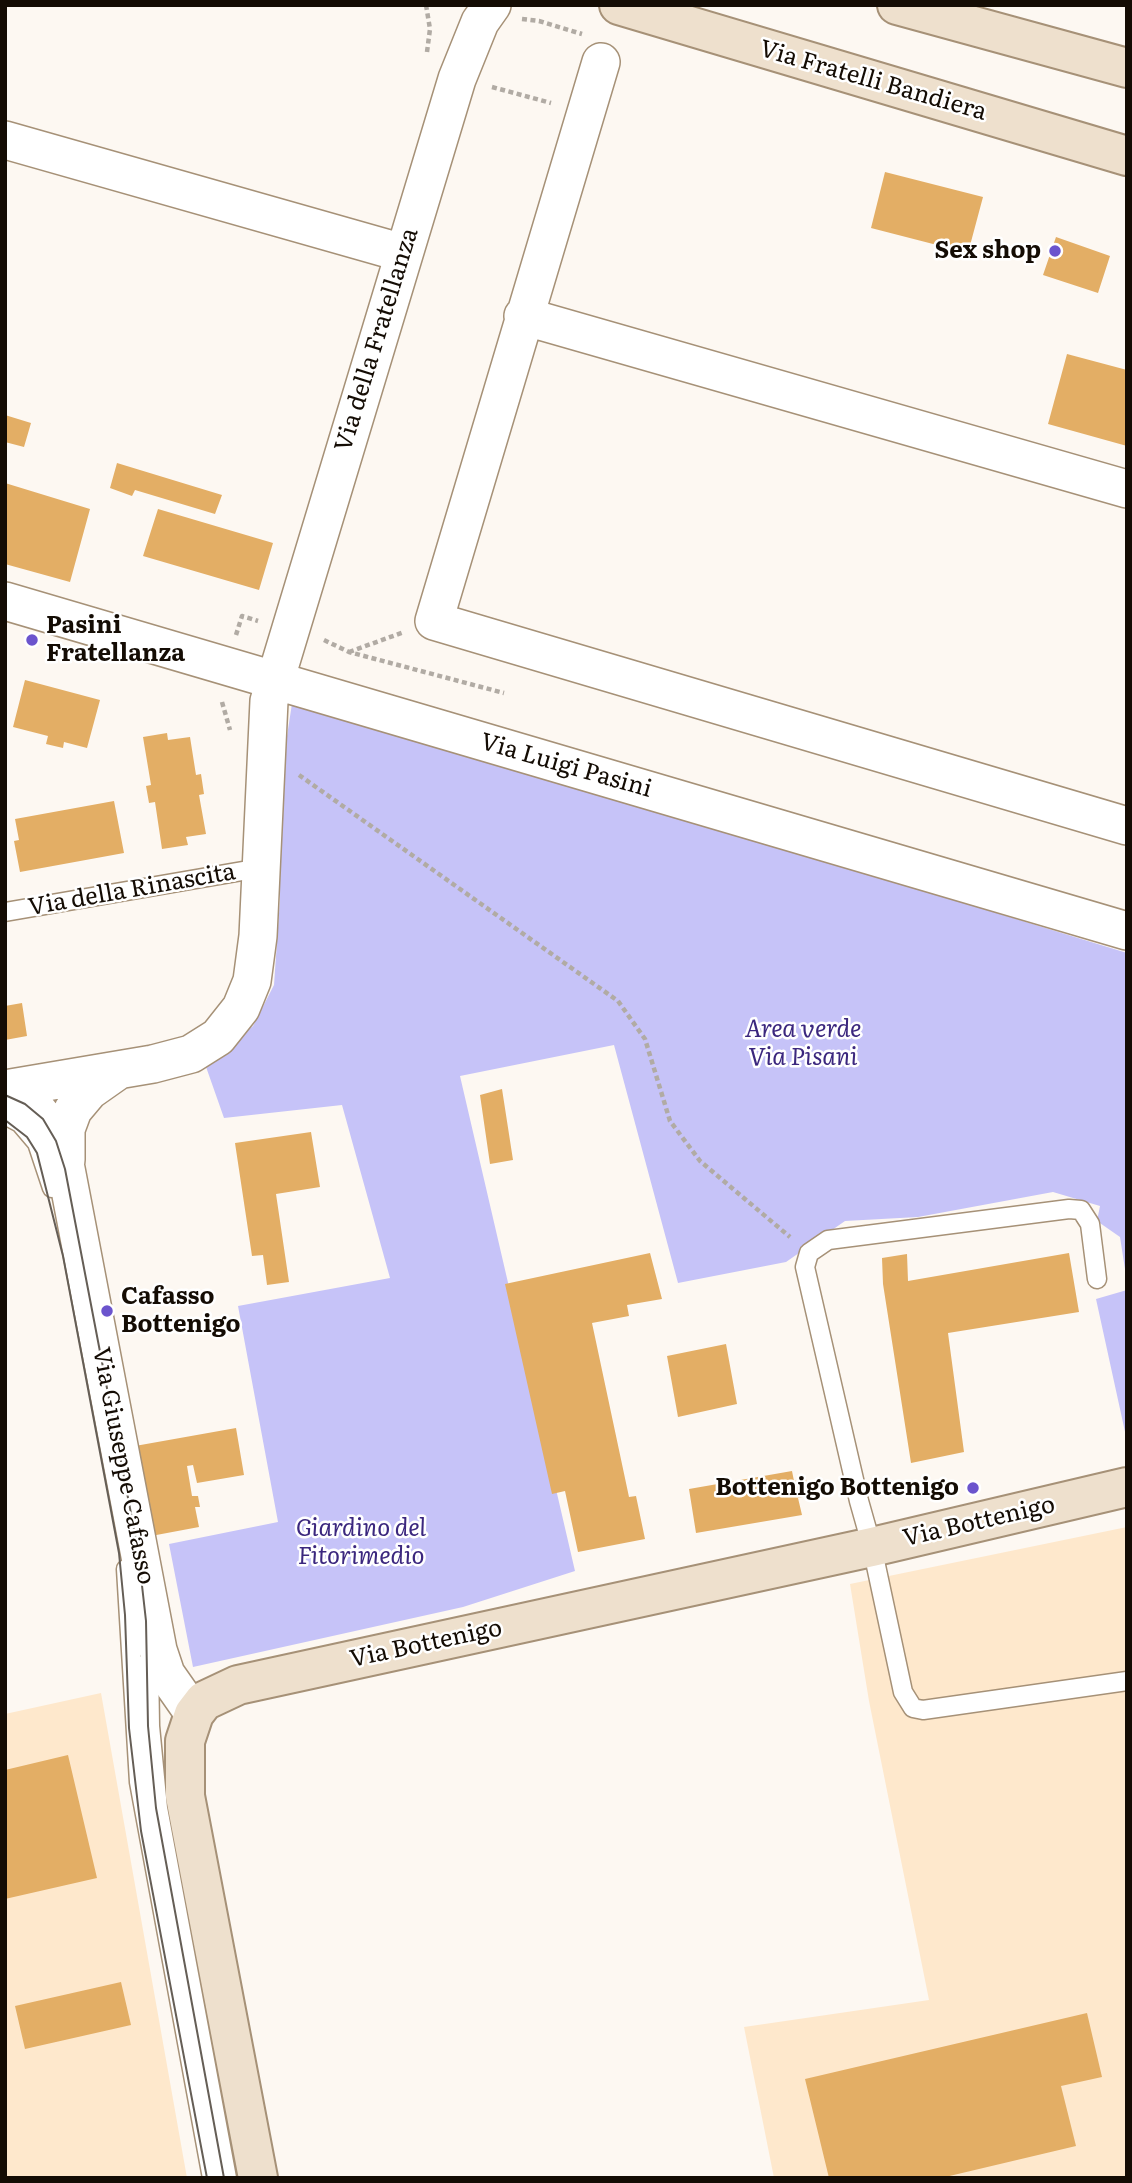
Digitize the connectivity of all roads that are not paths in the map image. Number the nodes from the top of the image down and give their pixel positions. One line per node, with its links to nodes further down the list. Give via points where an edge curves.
1 (619, 5): 7 (street, Via Fratelli Bandiera)
2 (897, 5): 5 (street)
3 (502, 12): 8 (street, Via della Fratellanza, via 480,22 457,79)
4 (593, 48): 9 (street, via 586,113)
5 (1127, 68)
6 (5, 140): 8 (street)
7 (1127, 156)
8 (403, 253): 12 (street, Via della Fratellanza)
9 (523, 316): 10 (street); 13 (street, via 434,621)
10 (1127, 489)
11 (5, 601): 12 (street, Via Luigi Pasini)
12 (274, 681): 14 (street, Via della Rinascita, via 267,714); 16 (street, Via Luigi Pasini)
13 (1127, 826)
14 (260, 868): 15 (lane, Via della Rinascita); 17 (street, Via della Rinascita, via 256,959 248,993 233,1021 191,1054)
15 (5, 912)
16 (1127, 931)
17 (120, 1069): 18 (street, Via della Rinascita); 19 (street, Via della Rinascita, via 89,1091 73,1110 64,1138)
18 (9, 1105): 19 (street, via 27,1103 44,1118 58,1140); 26 (lane, Via Giuseppe Cafasso, via 42,1151 68,1255 124,1552 144,1818)
19 (66, 1168): 23 (street, Via Giuseppe Cafasso)
20 (1097, 1279): 22 (lane, via 1090,1224 1081,1210 828,1240 809,1253 807,1279)
21 (1127, 1487): 22 (street, Via Bottenigo)
22 (872, 1547): 24 (lane, via 903,1692 913,1708); 25 (street, Via Bottenigo, via 238,1685 212,1695)
23 (144, 1576): 25 (street, Via Giuseppe Cafasso, via 162,1665); 27 (lane, via 158,1808)
24 (1127, 1681)
25 (194, 1714): 28 (street, via 183,1758 185,1796)
26 (212, 2178)
27 (227, 2178)
28 (258, 2178)

